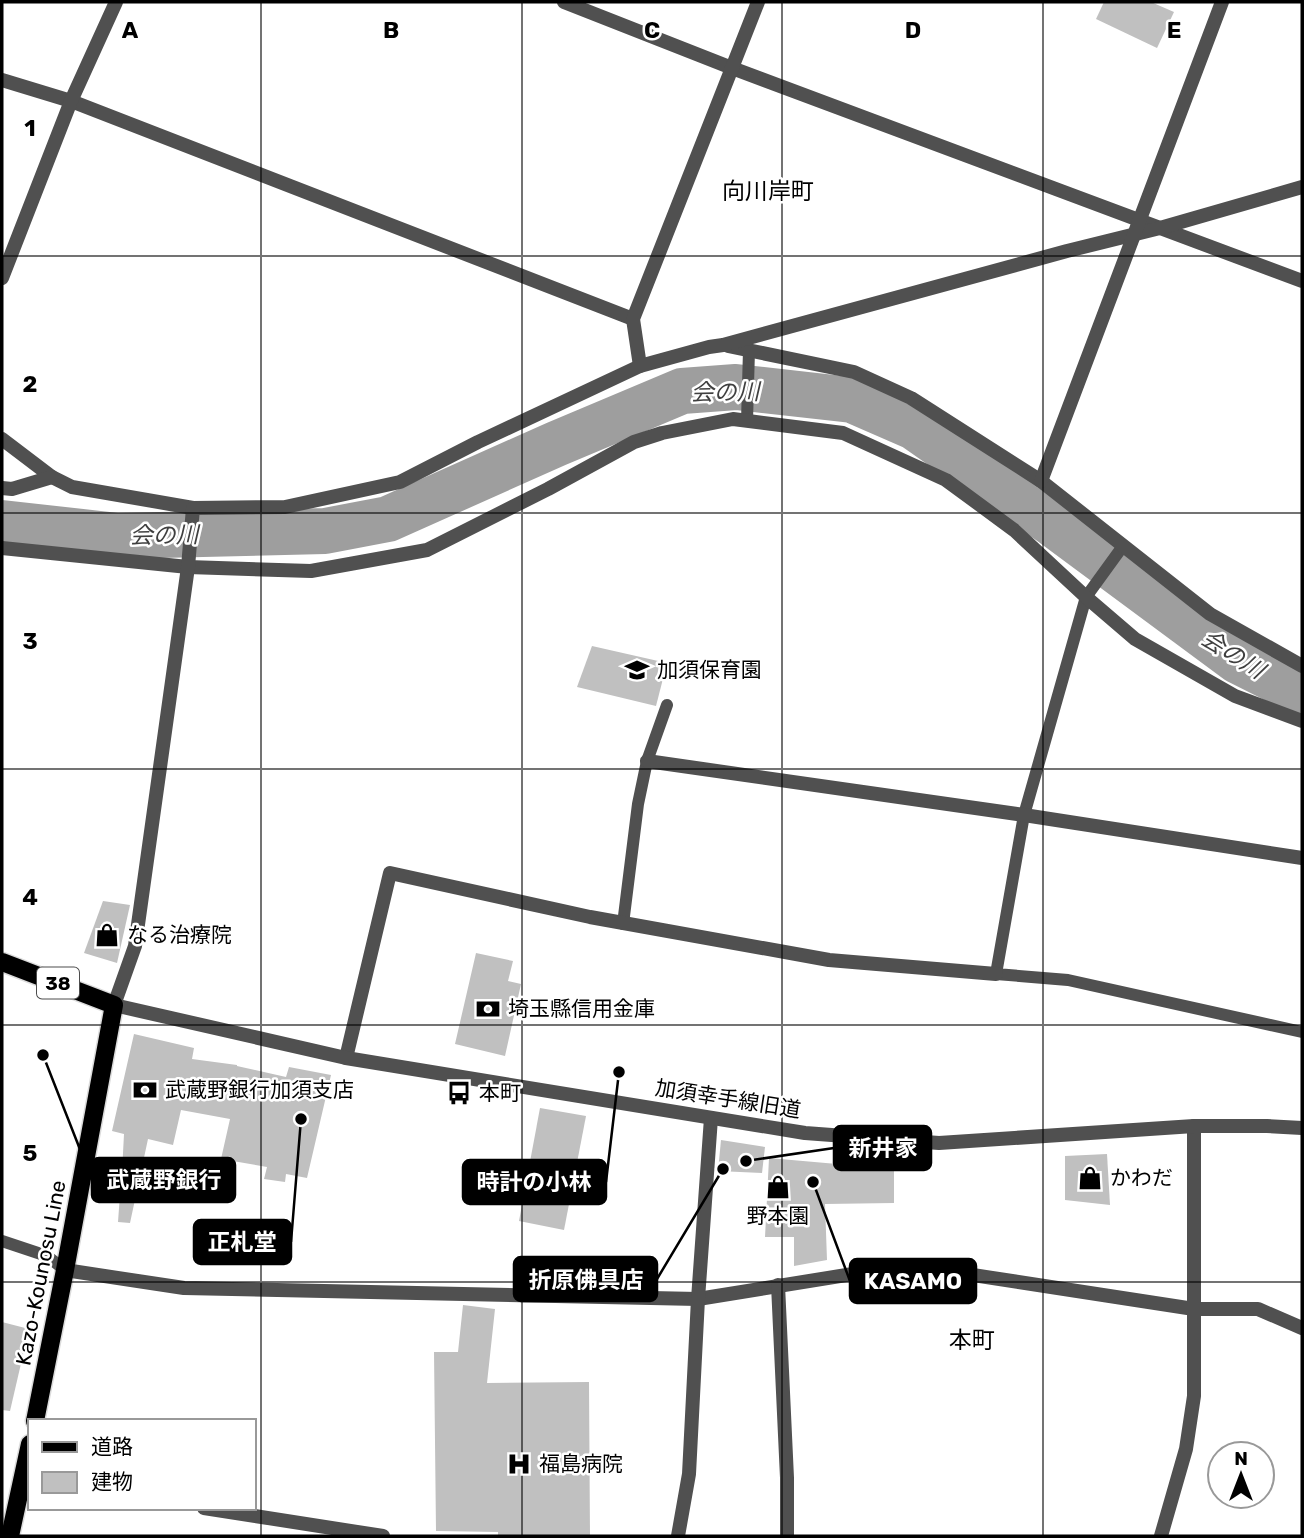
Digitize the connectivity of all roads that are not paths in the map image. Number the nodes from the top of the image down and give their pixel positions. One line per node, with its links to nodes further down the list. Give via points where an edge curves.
1 (116, 2): 7 (street)
2 (564, 2): 5 (street)
3 (758, 2): 5 (street)
4 (1222, 2): 9 (street)
5 (732, 68): 9 (street); 14 (street)
6 (2, 80): 7 (street)
7 (71, 101): 12 (street); 14 (street)
8 (1302, 187): 10 (street)
9 (1140, 220): 10 (street); 11 (street)
10 (1160, 228): 11 (street); 13 (street)
11 (1133, 234): 15 (street); 21 (street)
12 (2, 278)
13 (1302, 281)
14 (633, 319): 17 (street)
15 (723, 345): 16 (street); 17 (street)
16 (749, 350): 18 (lane); 21 (street, via 854,372 911,398)
17 (640, 366): 23 (street, via 400,482 285,507)
18 (747, 421): 26 (street, via 733,419 634,442 427,550 312,572); 27 (street, via 843,433 946,480 1014,530)
19 (2, 439): 20 (street)
20 (52, 477): 22 (street); 23 (street, via 72,487)
21 (1041, 481): 24 (street)
22 (2, 488)
23 (194, 508): 26 (street)
24 (1123, 546): 27 (lane); 28 (street, via 1210,614)
25 (2, 548): 26 (street)
26 (188, 567): 37 (street, via 135,946)
27 (1086, 597): 30 (street, via 1135,639 1235,696); 32 (lane)
28 (1302, 666)
29 (667, 705): 31 (lane)
30 (1302, 721)
31 (647, 761): 32 (street); 34 (lane)
32 (1024, 815): 33 (street); 36 (lane)
33 (1302, 858)
34 (623, 923): 36 (street, via 829,960); 39 (street, via 390,873)
35 (2, 961): 37 (main road, 38)
36 (996, 974): 38 (lane, via 1068,980)
37 (114, 1005): 39 (street, 加須幸手線旧道); 44 (main road, Kazo-Kounosu Line)
38 (1302, 1032)
39 (346, 1058): 40 (street, 加須幸手線旧道)
40 (710, 1118): 41 (street, 加須幸手線旧道, via 805,1133 939,1143); 46 (street)
41 (1194, 1126): 42 (street, 加須幸手線旧道); 47 (street)
42 (1302, 1128)
43 (2, 1241): 44 (lane, via 47,1256)
44 (65, 1270): 46 (street, via 184,1287); 49 (main road, Kazo-Kounosu Line)
45 (778, 1285): 46 (street); 47 (street, via 908,1265); 56 (street)
46 (698, 1299): 55 (street, via 689,1474)
47 (1194, 1309): 48 (street, via 1258,1309); 57 (street, via 1194,1396 1186,1450)
48 (1302, 1328)
49 (34, 1419)
50 (28, 1462): 51 (main road)
51 (26, 1480): 53 (main road)
52 (217, 1510): 54 (street)
53 (10, 1536)
54 (383, 1536)
55 (678, 1536)
56 (787, 1536)
57 (1161, 1536)

